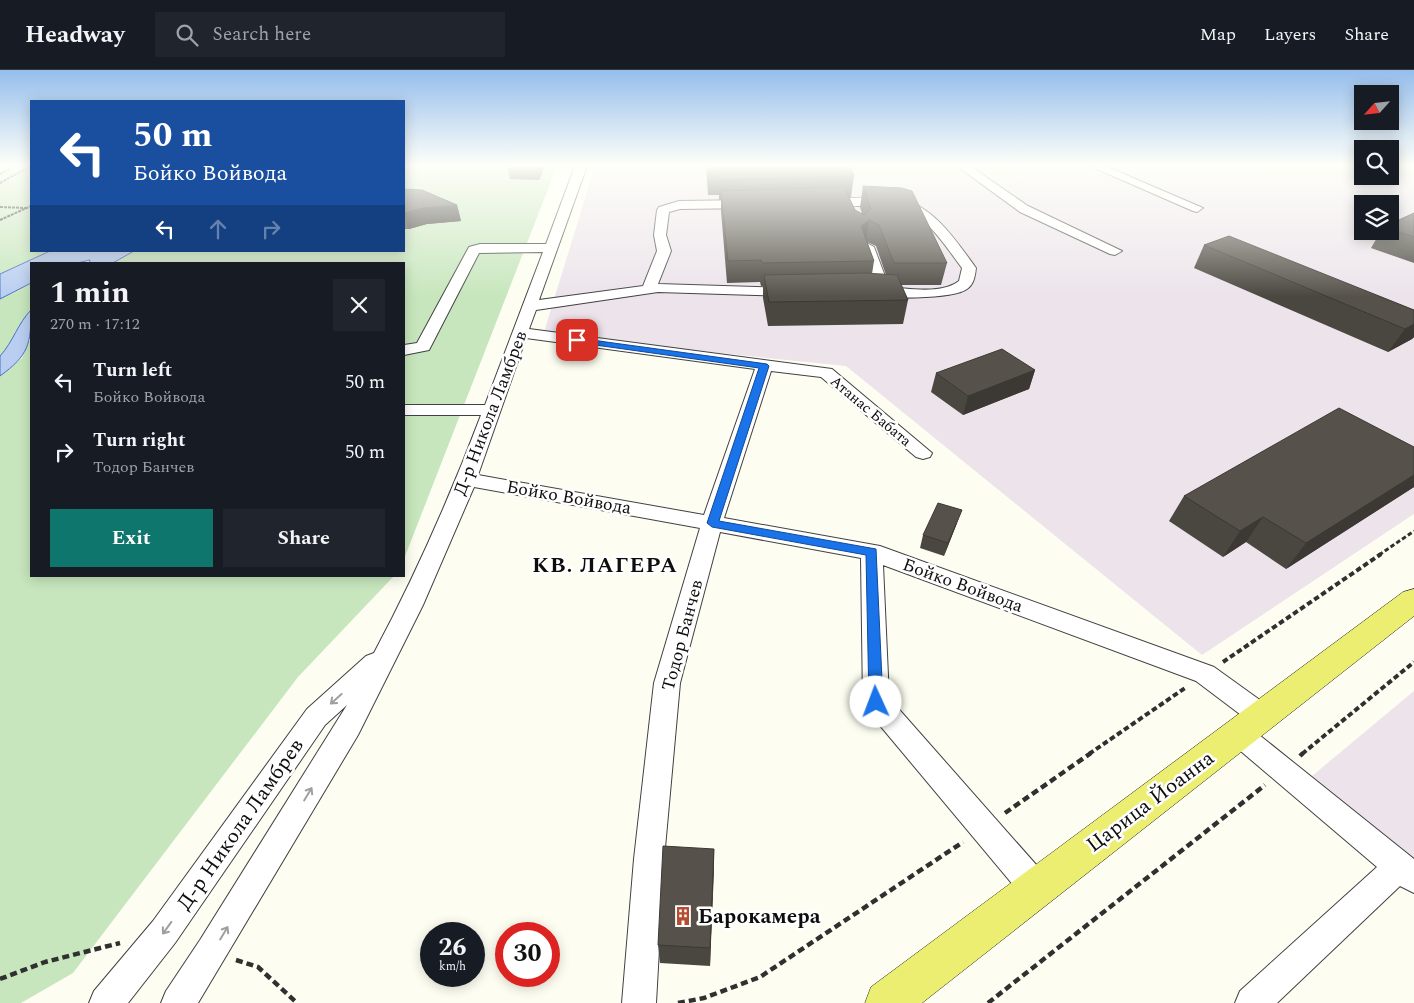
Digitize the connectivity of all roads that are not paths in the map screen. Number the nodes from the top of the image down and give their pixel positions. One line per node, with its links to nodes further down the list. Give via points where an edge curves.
1 (566, 210): 8 (street, Д-р Никола Ламбрев)
2 (664, 210): 10 (street, via 660,235 664,250)
3 (852, 210): 6 (street)
4 (914, 210): 13 (street, via 930,222 969,268 967,280 961,287 948,292)
5 (1025, 210): 9 (street)
6 (854, 214)
7 (866, 247): 13 (street, via 881,284 877,289)
8 (552, 248): 14 (street, Д-р Никола Ламбрев); 16 (street, via 474,250 423,347)
9 (1115, 251)
10 (650, 288): 11 (street); 14 (street)
11 (811, 291)
12 (848, 291): 13 (street)
13 (866, 291)
14 (531, 306): 15 (street, Д-р Никола Ламбрев)
15 (521, 333): 17 (street, Атанас Бабата); 19 (street, Д-р Никола Ламбрев)
16 (405, 350)
17 (764, 366): 20 (street, Атанас Бабата, via 826,373); 22 (street, Тодор Банчев)
18 (405, 410): 19 (street)
19 (493, 410): 21 (street, Д-р Никола Ламбрев)
20 (922, 453)
21 (467, 479): 22 (street, Бойко Войвода); 25 (street, Д-р Никола Ламбрев, via 411,605)
22 (712, 523): 23 (street, Бойко Войвода); 31 (street, Тодор Банчев, via 667,683 649,858)
23 (872, 552): 26 (street, Бойко Войвода, via 1205,674); 28 (street, via 876,702)
24 (1414, 600): 26 (main road, Царица Йоанна)
25 (385, 654): 29 (street, Д-р Никола Ламбрев, one-way to 29, via 316,717 164,932); 30 (street, Д-р Никола Ламбрев, one-way to 25, via 349,727)
26 (1250, 725): 27 (street, Бойко Войвода, via 1283,770); 28 (main road, Царица Йоанна)
27 (1407, 872): 33 (street)
28 (1036, 888): 32 (main road, Царица Йоанна)
29 (106, 1003)
30 (178, 1003)
31 (640, 1003)
32 (887, 1003)
33 (1252, 1003)

